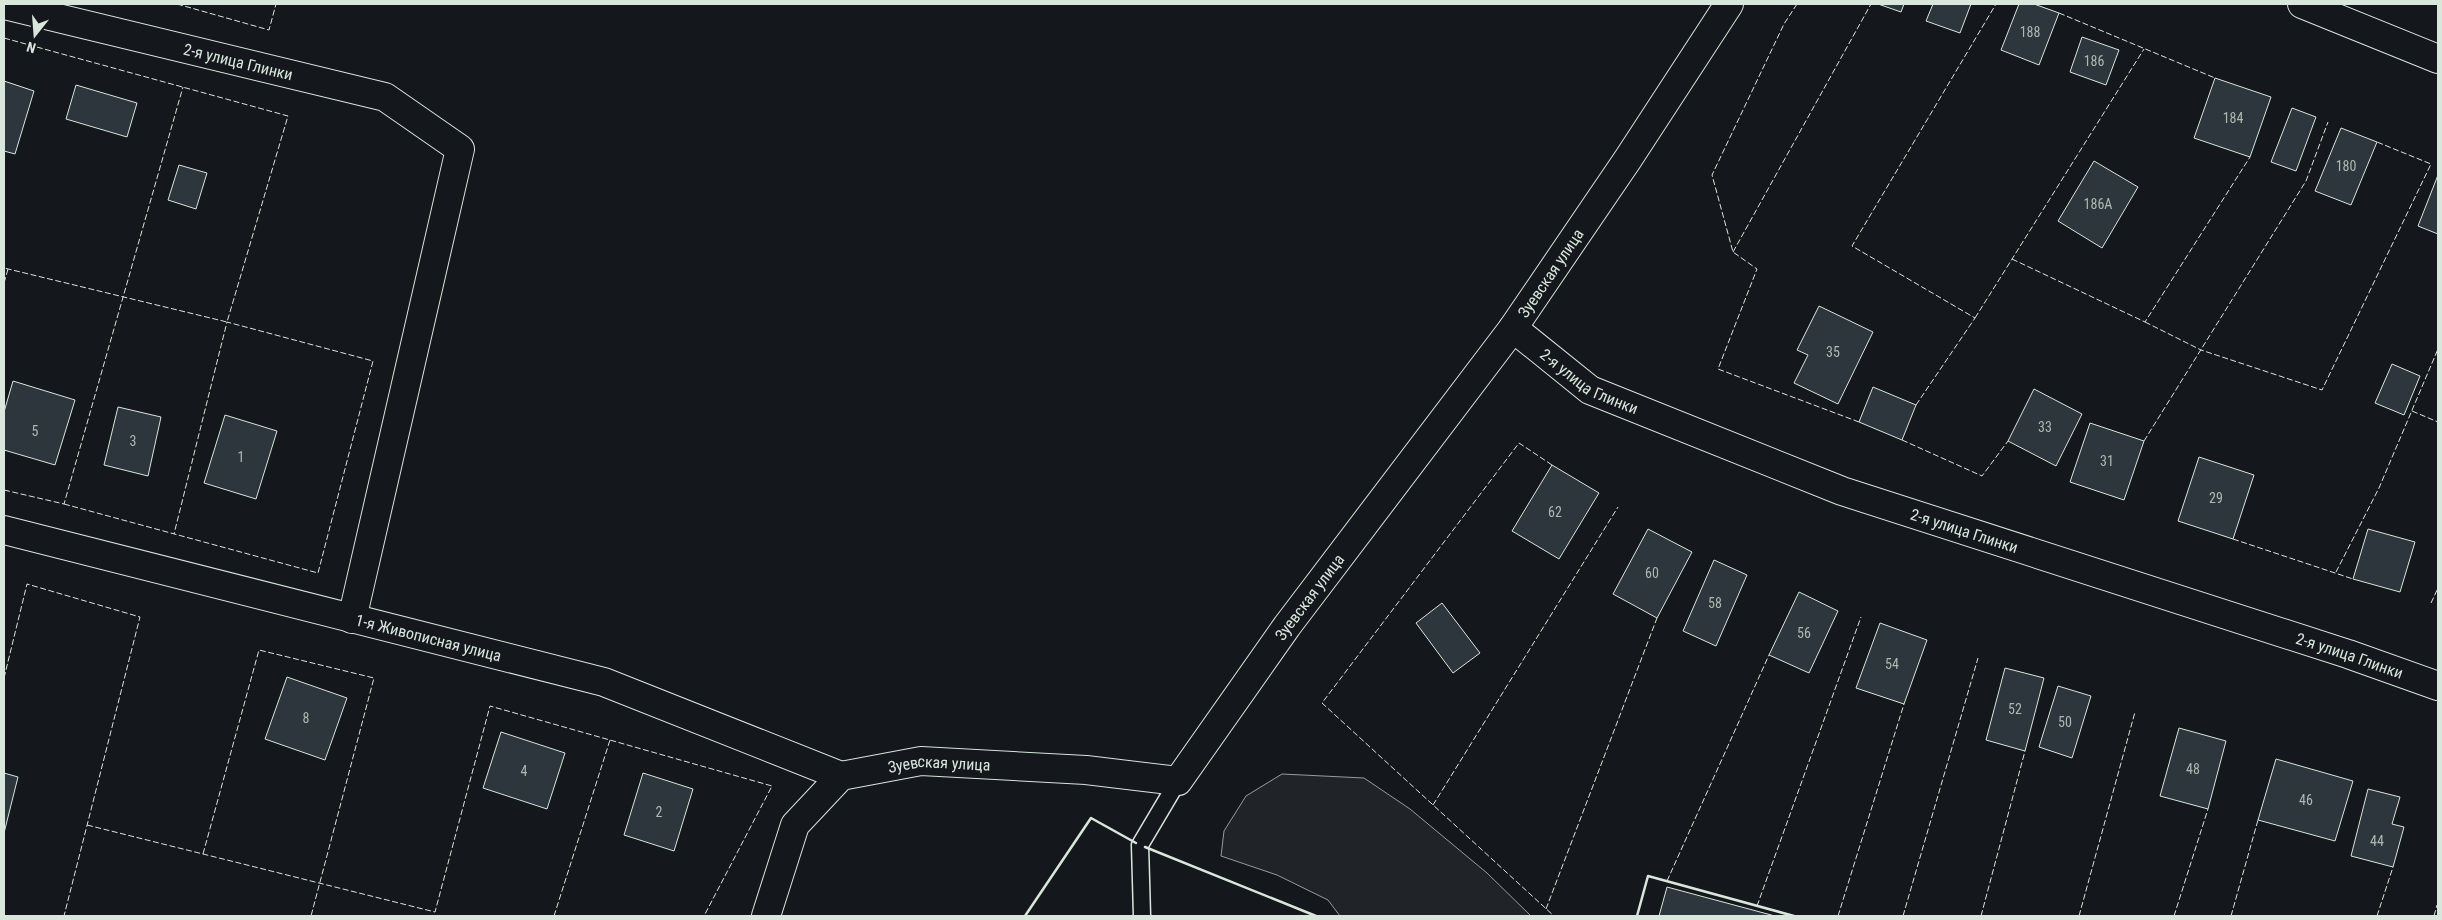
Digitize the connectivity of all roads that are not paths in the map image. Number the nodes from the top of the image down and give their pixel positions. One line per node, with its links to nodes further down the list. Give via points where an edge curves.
1 (1729, 4): 5 (street, Зуевская улица)
2 (2302, 4): 4 (street)
3 (4, 5): 7 (street, 2-я улица Глинки, via 385,97 460,149)
4 (2438, 59)
5 (1513, 328): 8 (street, 2-я улица Глинки, via 1590,390 1842,491); 10 (street, Зуевская улица, via 1287,626)
6 (4, 530): 7 (street, 1-я Живописная улица)
7 (352, 619): 9 (street, 1-я Живописная улица, via 604,682)
8 (2438, 686)
9 (841, 776): 10 (street, Зуевская улица, via 921,761 1086,770); 11 (street, via 795,825)
10 (1178, 781): 12 (lane, via 1140,845)
11 (766, 916)
12 (1142, 916)

